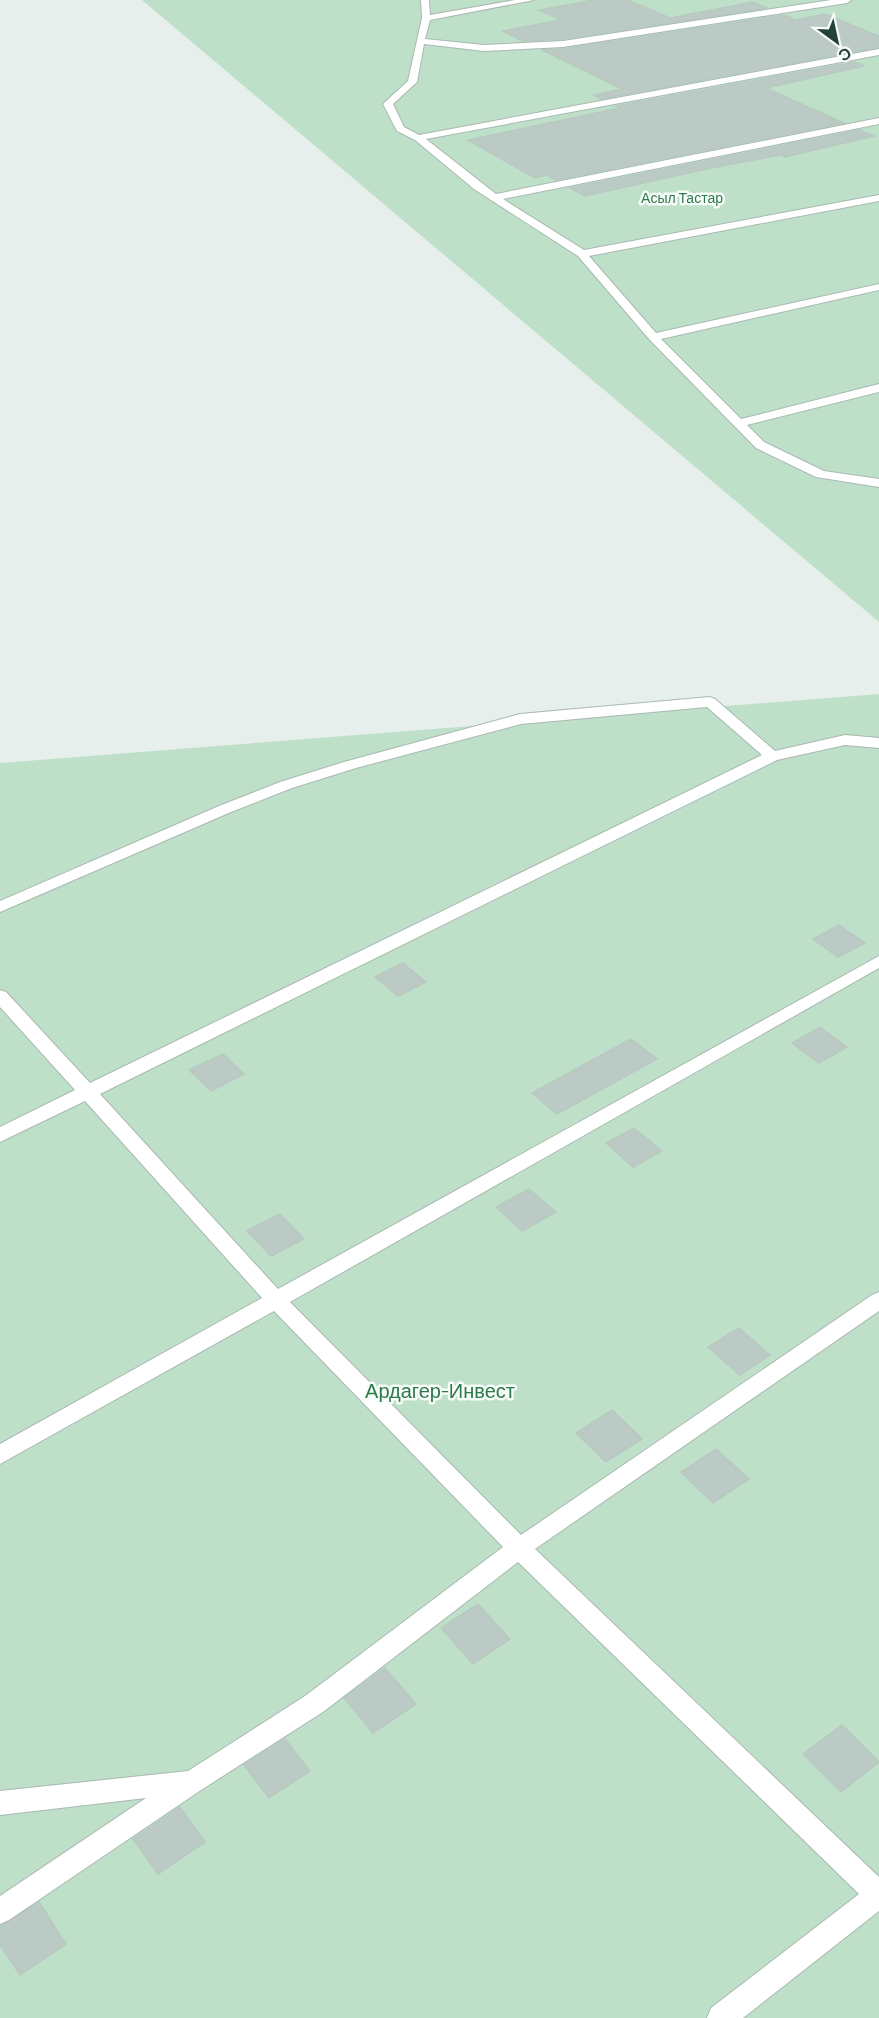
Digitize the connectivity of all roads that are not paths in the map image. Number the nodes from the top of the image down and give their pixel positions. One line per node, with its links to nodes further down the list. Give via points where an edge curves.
1 (425, 0): 4 (street)
2 (530, 0): 4 (street)
3 (847, 0): 5 (street, via 563,44 484,48)
4 (426, 18): 5 (street)
5 (420, 42): 8 (street, via 412,82 387,104 400,129)
6 (879, 52): 8 (street)
7 (879, 121): 9 (street)
8 (418, 138): 9 (street)
9 (495, 197): 11 (street)
10 (879, 198): 11 (street)
11 (582, 254): 13 (street)
12 (879, 287): 13 (street)
13 (653, 337): 15 (street)
14 (879, 388): 15 (street)
15 (739, 423): 16 (street, via 760,445 821,474)
16 (879, 483)
17 (879, 742): 18 (street, via 845,740)
18 (772, 756): 19 (street, via 710,702 520,719 286,785); 22 (street)
19 (0, 907)
20 (879, 961): 25 (street)
21 (0, 996): 22 (street)
22 (85, 1091): 23 (street); 25 (street)
23 (0, 1135)
24 (879, 1300): 27 (street)
25 (278, 1301): 26 (street); 27 (street)
26 (0, 1455)
27 (519, 1548): 28 (street, via 314,1704); 30 (street)
28 (192, 1782): 29 (street); 31 (street)
29 (0, 1803)
30 (879, 1895): 32 (street)
31 (0, 1911)
32 (721, 2018)

